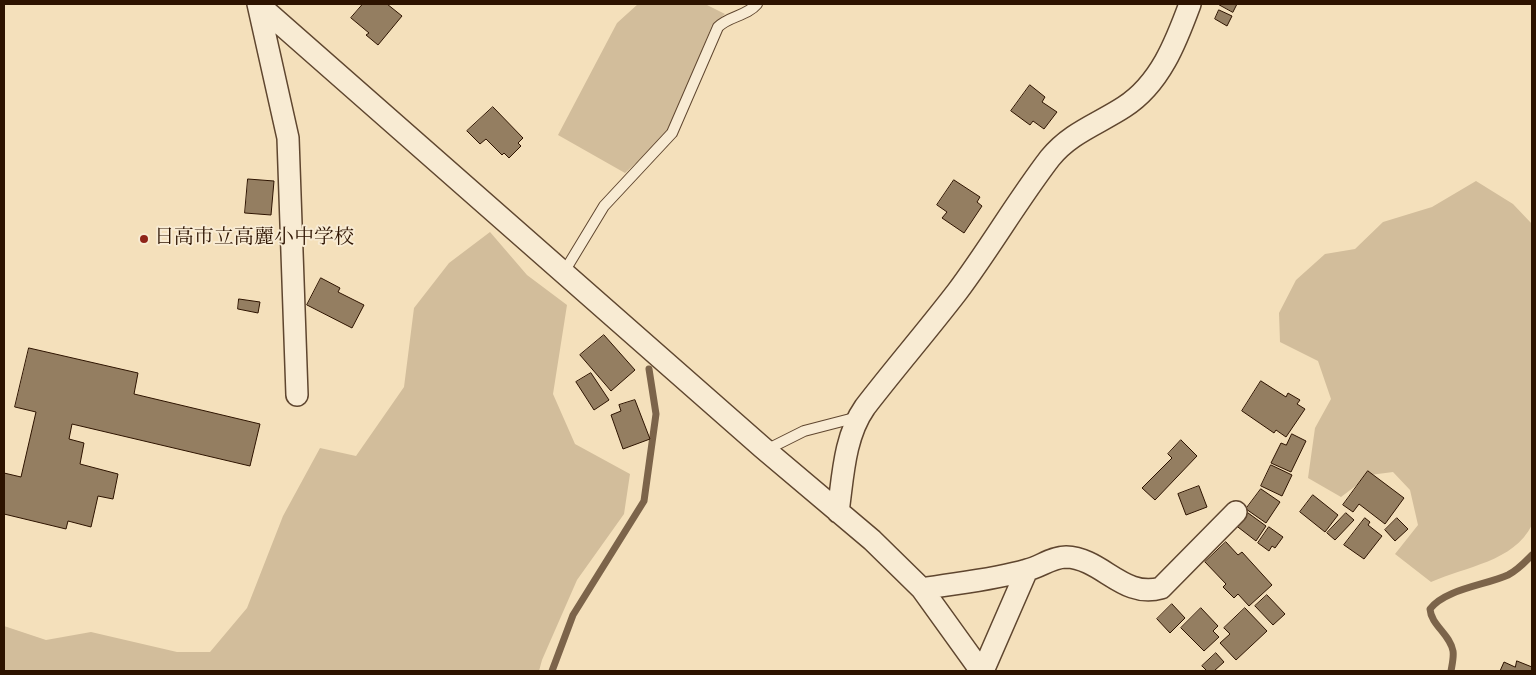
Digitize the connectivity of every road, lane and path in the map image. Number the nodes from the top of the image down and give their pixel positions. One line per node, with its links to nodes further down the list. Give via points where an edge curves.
1 (258, 4): 4 (street); 5 (street, via 288,138)
2 (757, 4): 4 (lane, via 726,19 718,27 672,133 604,206)
3 (1190, 4): 6 (street, via 1158,74 1125,106 1068,139 1051,157 958,290)
4 (564, 272): 7 (street)
5 (296, 395)
6 (858, 417): 7 (lane, via 804,431); 8 (street, via 847,449)
7 (766, 450): 8 (street)
8 (838, 512): 11 (street)
9 (1236, 512): 10 (street, via 1160,588 1149,592 1136,590 1090,563 1066,557)
10 (1027, 570): 11 (street); 12 (street)
11 (922, 589): 12 (street)
12 (982, 671)

